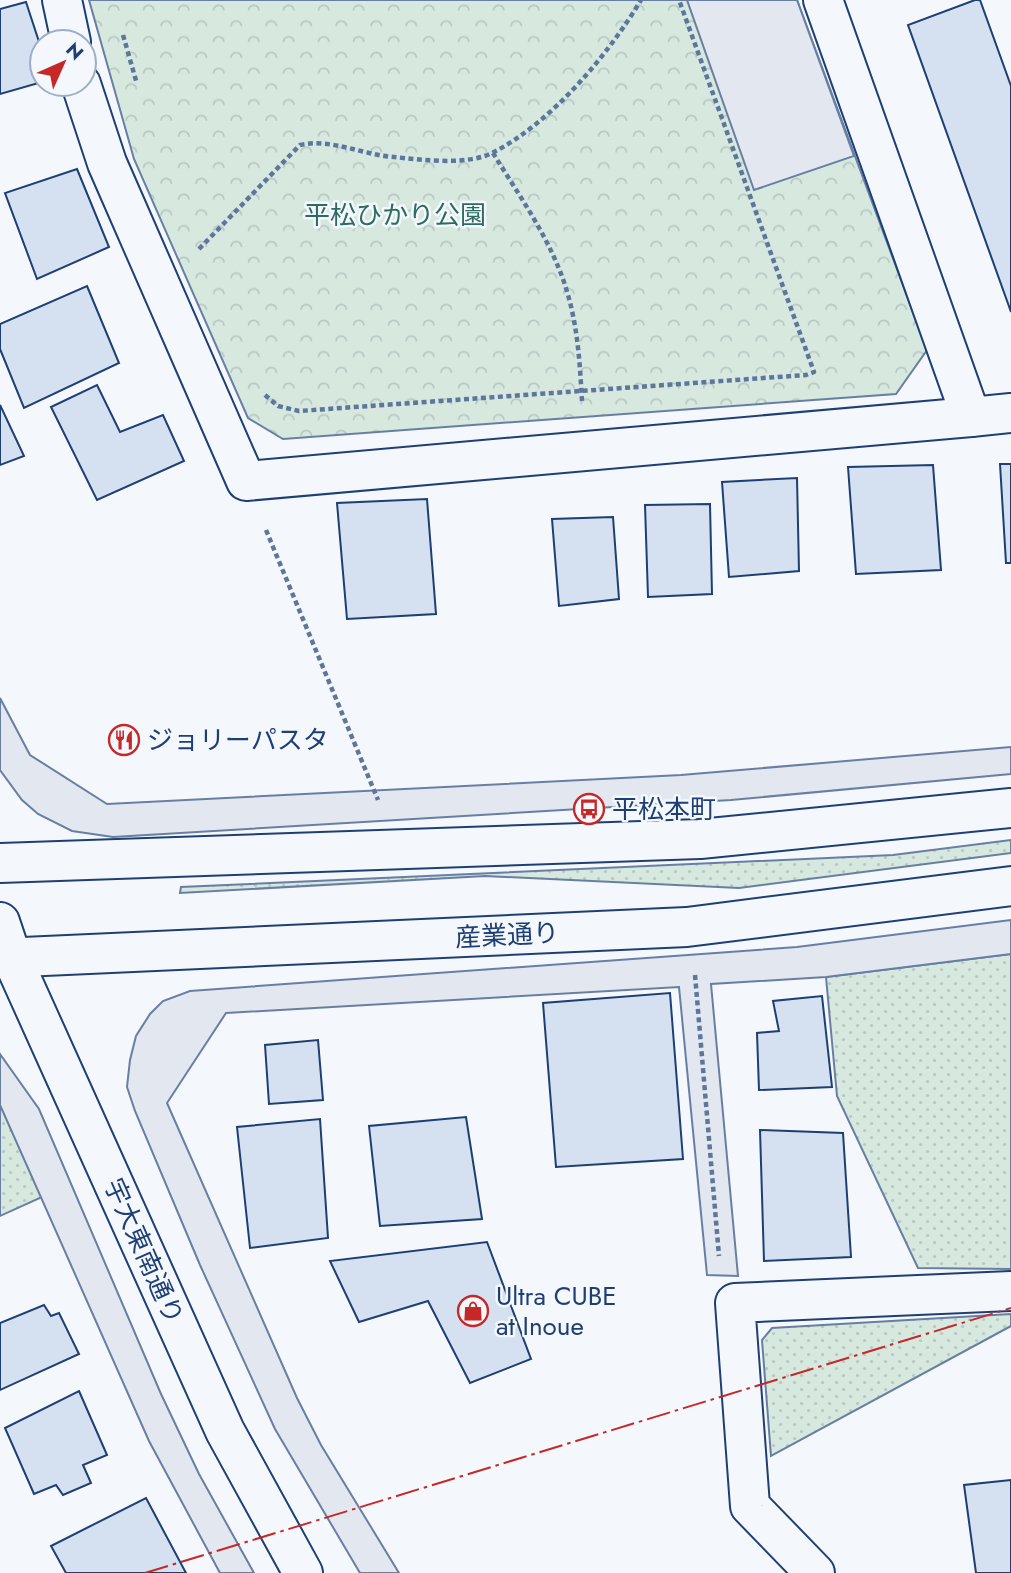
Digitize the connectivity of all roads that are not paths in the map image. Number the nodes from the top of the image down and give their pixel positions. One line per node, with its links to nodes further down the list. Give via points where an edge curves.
1 (62, 0): 3 (street)
2 (823, 0): 6 (street)
3 (68, 28)
4 (86, 98): 6 (street, via 107,163 246,481)
5 (1011, 413): 6 (street)
6 (971, 417)
7 (1011, 808): 8 (street, via 700,839)
8 (0, 863)
9 (1011, 886): 11 (street, 産業通り, via 687,927)
10 (0, 922): 11 (street, 宇大東南通り)
11 (6, 958): 13 (street, 宇大東南通り, via 225,1431)
12 (1011, 1291): 14 (street, via 735,1303 750,1506)
13 (303, 1573)
14 (815, 1573)

